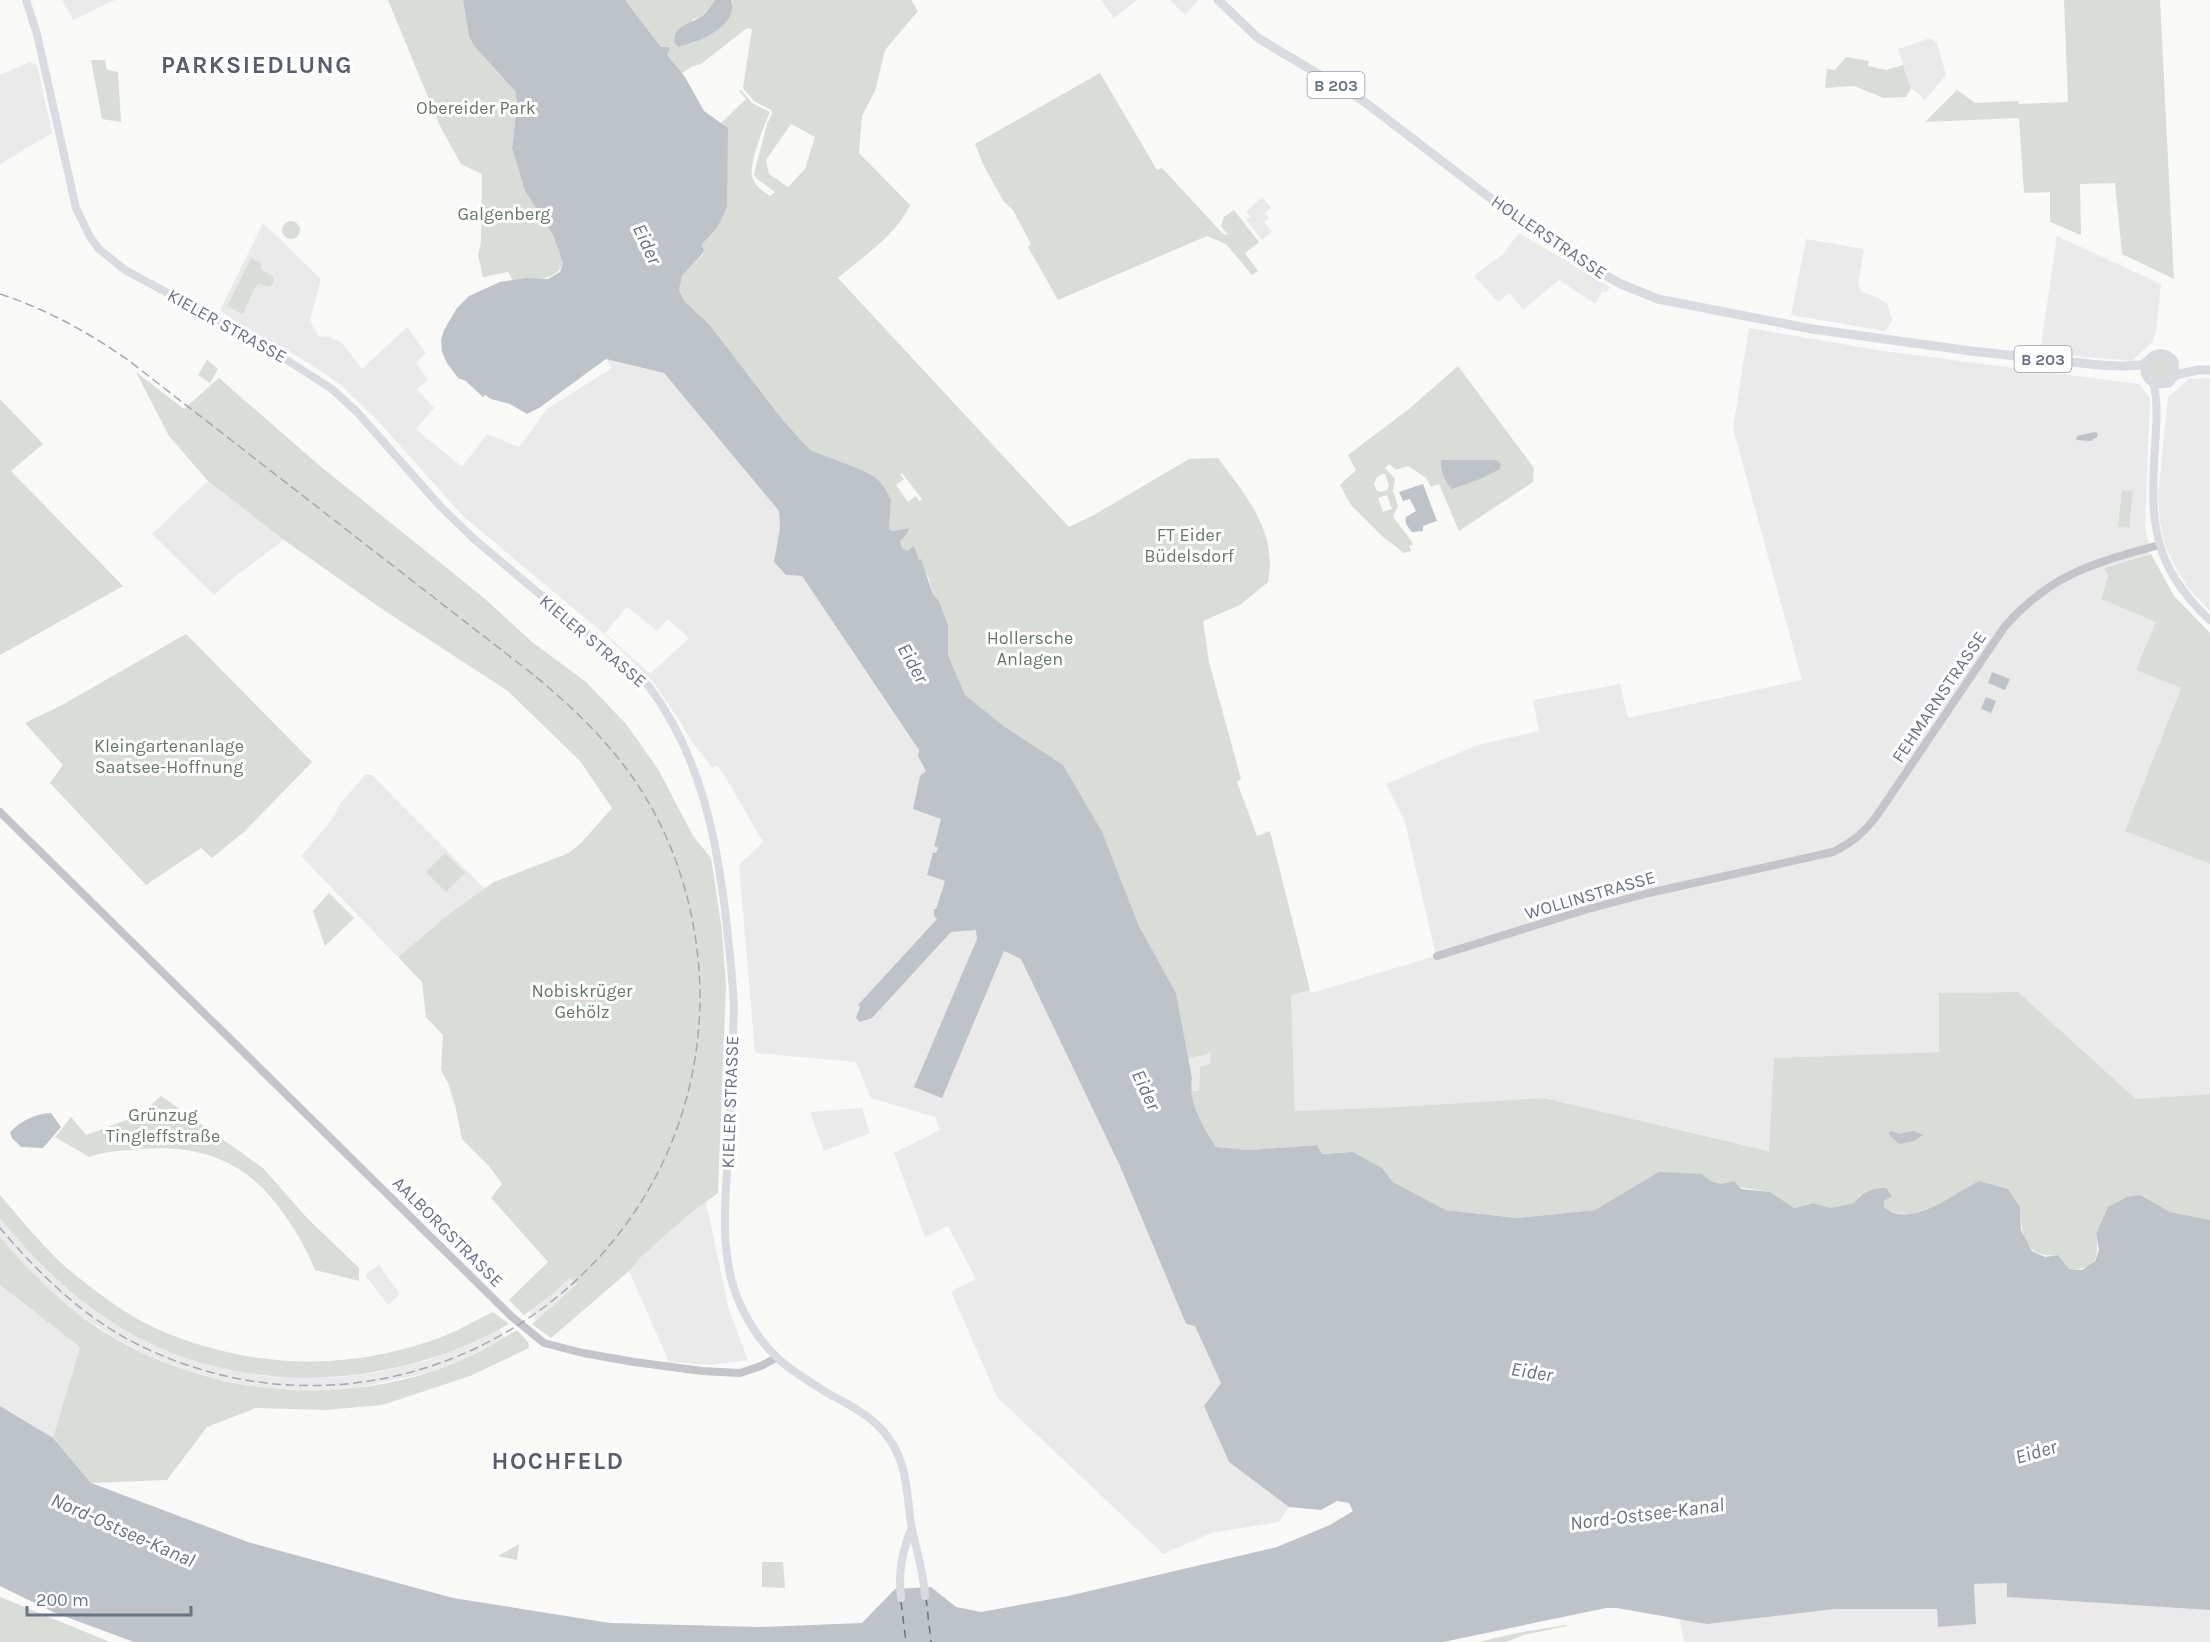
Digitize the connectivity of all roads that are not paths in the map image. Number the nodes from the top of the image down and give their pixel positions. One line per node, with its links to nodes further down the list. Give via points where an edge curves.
1 (26, 0): 18 (main road, KIELER STRASSE, via 76,208 99,249 125,270 257,341 332,389 474,539 647,684 666,708 702,790 722,884 734,1000 725,1239 730,1276 746,1315)
2 (1218, 0): 5 (main road, HOLLERSTRASSE / B 203, via 1258,38 1362,100 1520,220 1621,284 1658,299 1812,329)
3 (2146, 362): 4 (main road, HOLLERSTRASSE, via 2162,353); 5 (main road, HOLLERSTRASSE / B 203); 8 (main road)
4 (2175, 364): 6 (main road, HOLLERSTRASSE); 9 (main road)
5 (2114, 366): 8 (main road, HOLLERSTRASSE / B 203)
6 (2198, 370): 7 (main road, HOLLERSTRASSE); 9 (main road, HOLLERSTRASSE)
7 (2210, 370)
8 (2145, 374): 10 (main road)
9 (2175, 375): 11 (main road)
10 (2153, 383): 11 (main road); 12 (main road)
11 (2166, 384): 12 (main road)
12 (2157, 411): 13 (main road, via 2152,500)
13 (2159, 545): 14 (main road, via 2181,589); 16 (street, FEHMARNSTRASSE, via 2072,573 2024,605 2005,626 1863,833 1833,852)
14 (2210, 620)
15 (0, 812): 18 (street, AALBORGSTRASSE, via 511,1316 544,1343 590,1354 716,1372 740,1373)
16 (1753, 870): 17 (street, WOLLINSTRASSE, via 1587,909)
17 (1437, 956)
18 (776, 1358): 19 (main road, KIELER STRASSE, via 883,1431 906,1474)
19 (912, 1527): 20 (main road, KIELER STRASSE); 21 (main road, KIELER STRASSE, via 900,1567)
20 (926, 1596)
21 (901, 1598)

